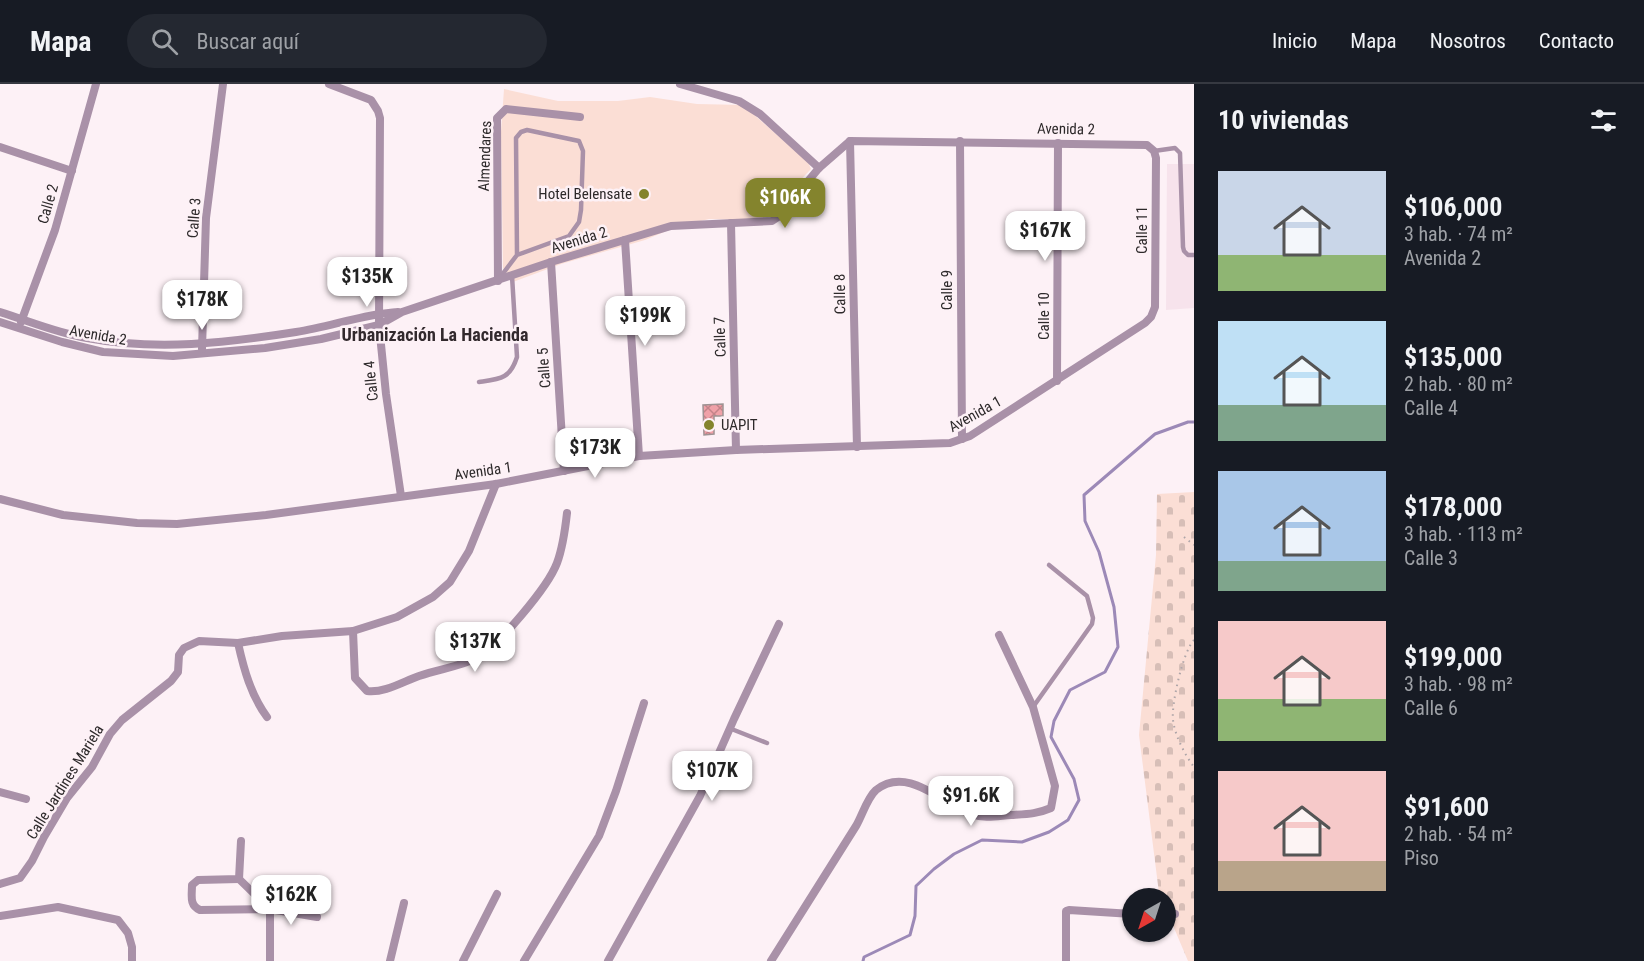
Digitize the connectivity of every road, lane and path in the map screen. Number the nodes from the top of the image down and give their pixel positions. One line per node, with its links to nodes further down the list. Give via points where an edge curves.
1 (96, 84): 12 (street, Calle 2)
2 (223, 84): 28 (street, Calle 3, via 206,218)
3 (329, 84): 22 (street, Calle 4, via 371,100 380,118)
4 (680, 84): 11 (street, via 739,101 760,114)
5 (580, 117): 19 (street, Almendares, via 506,109 496,118)
6 (850, 141): 7 (street, Avenida 2); 11 (street, Avenida 2); 33 (street, Calle 8)
7 (960, 141): 8 (street, Avenida 2); 32 (street, Calle 9)
8 (1058, 143): 10 (street, Avenida 2); 30 (street, Calle 10)
9 (0, 147): 12 (street)
10 (1150, 148): 16 (lane, via 1175,148 1180,153 1183,247 1188,255); 23 (street, Calle 11, via 1156,158 1155,308)
11 (819, 168): 13 (street, Avenida 2, via 778,218)
12 (72, 171): 24 (street, Calle 2, via 56,230)
13 (730, 223): 14 (street, Avenida 2, via 670,226); 34 (street, Calle 7)
14 (625, 240): 17 (street, Avenida 2); 35 (street)
15 (517, 255): 15 (lane, via 569,236 579,222 583,151 579,141 527,130 516,138); 19 (lane)
16 (1194, 255)
17 (550, 262): 18 (street, Avenida 2); 36 (street, Calle 5)
18 (512, 276): 19 (street, Avenida 2); 31 (lane, via 517,357 513,368 501,379)
19 (498, 281): 21 (street, Avenida 2)
20 (0, 312): 24 (street)
21 (402, 312): 22 (street); 26 (street, Avenida 2)
22 (380, 313): 26 (street, Calle 4); 28 (street, via 314,329)
23 (1151, 317): 30 (street, Avenida 1)
24 (22, 319): 27 (street, Calle 2); 28 (street, via 75,336 120,343)
25 (0, 322): 27 (street, Avenida 2)
26 (379, 325): 29 (street, Avenida 2, via 321,339); 38 (street, Calle 4)
27 (18, 328): 29 (street, Avenida 2, via 103,352)
28 (202, 345): 29 (street, Calle 3)
29 (201, 355)
30 (1057, 381): 32 (street, Avenida 1)
31 (479, 382)
32 (962, 439): 33 (street, Avenida 1, via 950,443)
33 (857, 447): 34 (street, Avenida 1)
34 (736, 450): 35 (street, Avenida 1)
35 (639, 456): 36 (street, Avenida 1)
36 (564, 471): 37 (street, Avenida 1)
37 (496, 484): 38 (street, Avenida 1); 45 (street, Calle Jardines Mariela, via 469,551 450,582 433,597 397,617)
38 (401, 496): 39 (street, Avenida 1, via 177,524 63,515)
39 (0, 500)
40 (567, 513): 45 (street, via 565,539 550,578 503,635 479,656 388,689 367,691 356,678)
41 (1184, 537): 42 (path)
42 (1194, 546)
43 (1049, 565): 50 (lane, via 1087,596 1093,618)
44 (779, 624): 52 (street)
45 (353, 631): 48 (street, Calle Jardines Mariela)
46 (999, 635): 50 (street)
47 (1194, 640): 54 (path, via 1178,678 1173,720)
48 (238, 643): 51 (street, via 252,691); 59 (street, Calle Jardines Mariela, via 199,641 184,648 179,655 178,672 171,681 110,734 20,878)
49 (644, 703): 70 (street, via 599,836)
50 (1033, 707): 72 (street, via 1055,786 1051,808 1028,816 994,818 971,814 909,783 890,783 874,791)
51 (267, 717)
52 (729, 728): 53 (lane); 71 (street, via 700,796)
53 (767, 743)
54 (1194, 767)
55 (0, 792): 56 (street)
56 (26, 799)
57 (242, 842): 58 (street)
58 (239, 879): 62 (street); 62 (street, via 198,880 192,885 194,907)
59 (0, 884)
60 (497, 894): 69 (street)
61 (404, 903): 68 (street)
62 (270, 909): 65 (street); 67 (street)
63 (1122, 913): 73 (street, via 1066,911)
64 (0, 916): 66 (street, via 58,908 118,920 128,933)
65 (317, 917)
66 (132, 961)
67 (270, 961)
68 (390, 961)
69 (463, 961)
70 (524, 961)
71 (608, 961)
72 (771, 961)
73 (1066, 961)

